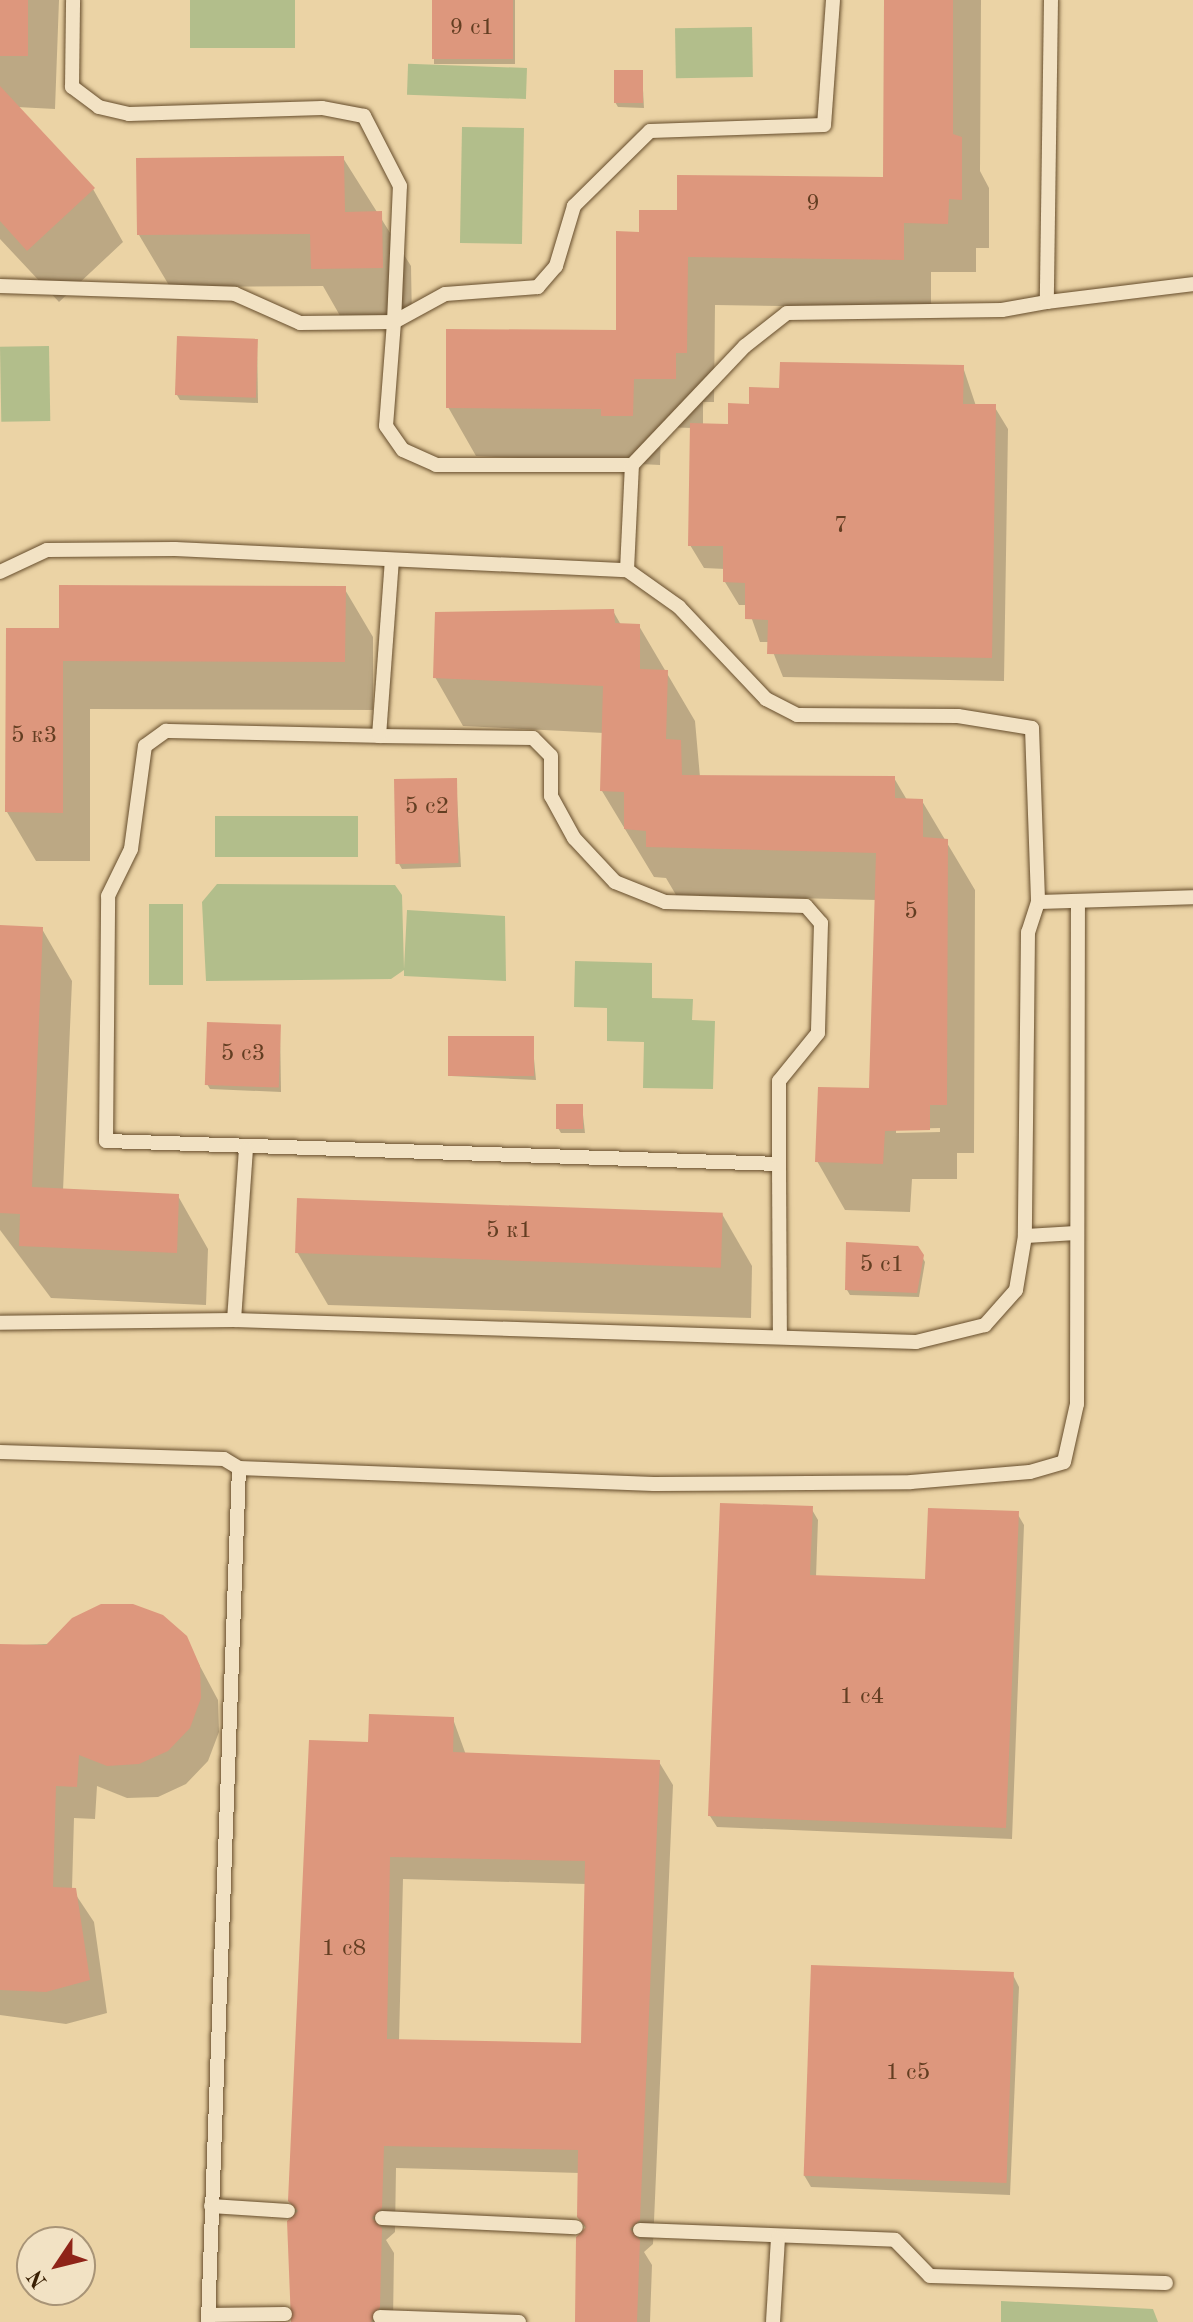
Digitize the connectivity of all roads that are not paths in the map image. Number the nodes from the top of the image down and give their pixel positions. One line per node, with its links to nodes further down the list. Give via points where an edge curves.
1 (73, 0): 7 (lane, via 72,87 99,107 129,114 322,108 364,116 400,186)
2 (833, 0): 7 (lane, via 824,125 650,131 574,206 556,266 538,287 445,294)
3 (1051, 0): 6 (lane)
4 (1193, 284): 6 (lane)
5 (0, 286): 7 (lane, via 235,294 300,323)
6 (1047, 302): 8 (lane, via 1002,310 787,313 745,346)
7 (394, 322): 8 (lane, via 386,426 403,450 436,465)
8 (632, 465): 10 (lane)
9 (392, 561): 10 (lane); 11 (lane, via 47,550); 12 (lane)
10 (627, 570): 14 (lane, via 679,607 766,699 797,715 958,716 1032,728)
11 (0, 572)
12 (379, 736): 16 (lane, via 166,731 145,746 131,849 108,896 106,1141); 17 (lane, via 533,738 551,756 551,796 574,838 615,882 665,902 806,906 821,923 818,1033 779,1081)
13 (1193, 897): 15 (lane)
14 (1038, 902): 15 (lane); 19 (lane, via 1028,932)
15 (1078, 904): 18 (lane)
16 (246, 1149): 17 (lane); 20 (lane)
17 (779, 1164): 22 (lane)
18 (1077, 1233): 19 (lane); 24 (lane, via 1072,1436 1064,1462 1030,1472 911,1482 654,1484)
19 (1025, 1236): 22 (lane, via 1016,1290 985,1325 916,1342)
20 (234, 1320): 21 (lane); 22 (lane)
21 (0, 1323)
22 (780, 1337)
23 (0, 1452): 24 (lane, via 224,1459)
24 (239, 1468): 25 (lane)
25 (211, 2206): 26 (lane); 34 (lane)
26 (288, 2211)
27 (382, 2218): 28 (lane)
28 (576, 2227)
29 (640, 2230): 30 (lane)
30 (778, 2237): 31 (lane, via 895,2240 930,2276); 36 (lane)
31 (1166, 2283)
32 (285, 2314): 34 (lane)
33 (380, 2317): 35 (lane)
34 (208, 2318)
35 (519, 2322)
36 (773, 2322)

